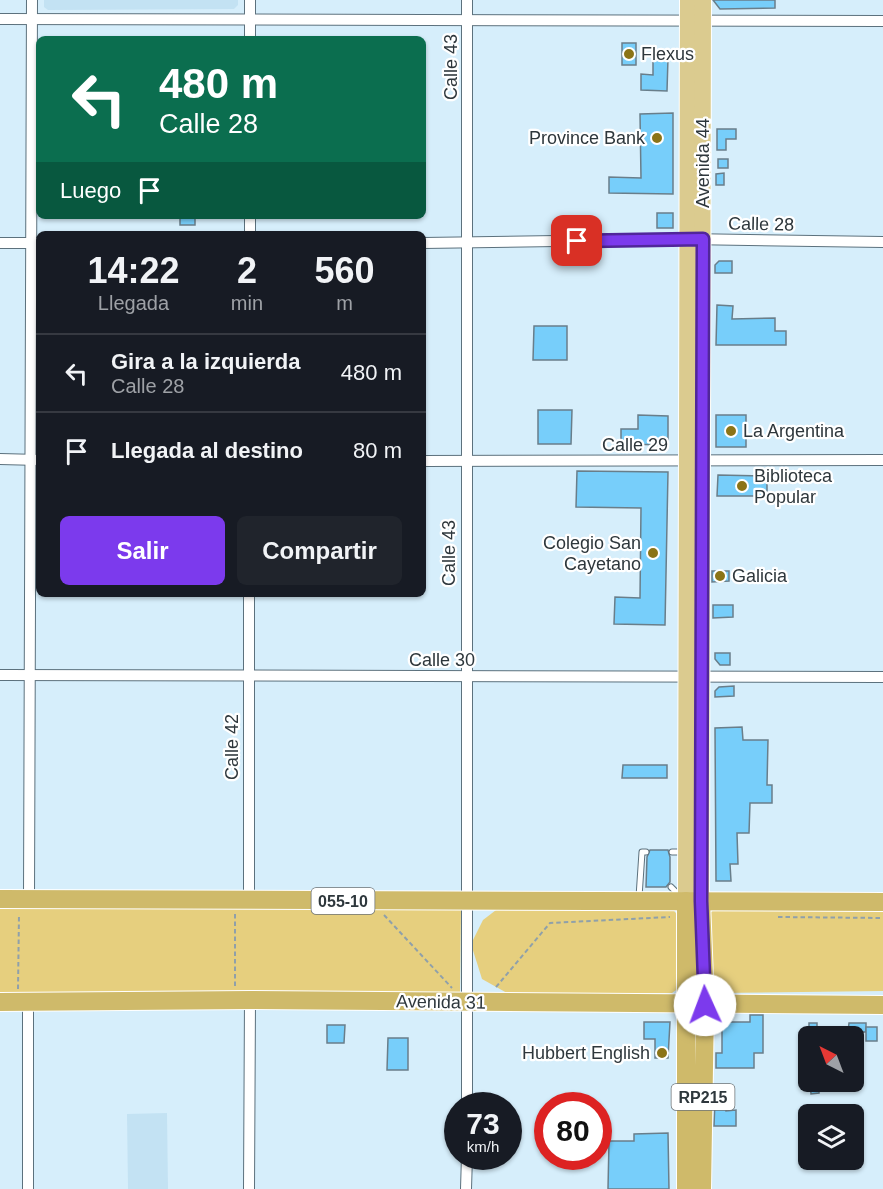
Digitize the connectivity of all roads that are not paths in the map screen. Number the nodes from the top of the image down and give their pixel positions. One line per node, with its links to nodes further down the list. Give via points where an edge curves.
1 (32, 0): 7 (street)
2 (250, 0): 8 (street)
3 (467, 0): 9 (street, Calle 43)
4 (688, 0): 10 (main road, Avenida 44)
5 (703, 0): 10 (main road, Avenida 44)
6 (0, 20): 7 (street)
7 (32, 20): 8 (street); 16 (street)
8 (250, 20): 9 (street); 12 (street)
9 (467, 20): 10 (street); 18 (street, Calle 43)
10 (695, 21): 11 (street); 13 (main road, Avenida 44)
11 (883, 21)
12 (250, 36)
13 (695, 239): 14 (street, Calle 28); 18 (street, Calle 28); 24 (main road, Avenida 44)
14 (883, 242)
15 (0, 243): 16 (street)
16 (35, 243): 20 (street)
17 (426, 243): 18 (street, Calle 28)
18 (467, 243): 23 (street, Calle 43)
19 (0, 459): 20 (street)
20 (35, 460): 27 (street)
21 (883, 460): 24 (street, Calle 29)
22 (426, 461): 23 (street, Calle 29)
23 (466, 461): 24 (street, Calle 29); 29 (street, Calle 43)
24 (694, 461): 30 (main road, Avenida 44)
25 (249, 597): 28 (street, Calle 42)
26 (0, 675): 27 (street, Calle 30)
27 (30, 675): 28 (street, Calle 30); 38 (street)
28 (249, 676): 29 (street, Calle 30); 34 (street, Calle 42)
29 (465, 676): 30 (street, Calle 30); 35 (street, Calle 43)
30 (694, 677): 31 (street, Calle 30); 39 (main road, Avenida 44); 39 (main road, Avenida 44, via 679,852)
31 (883, 677)
32 (646, 852): 36 (lane, via 642,852)
33 (671, 888): 39 (lane)
34 (242, 900): 35 (highway, 055-10); 38 (highway, 055-10)
35 (465, 901): 36 (highway, 055-10); 40 (street, Calle 43)
36 (639, 901): 39 (highway, 055-10)
37 (883, 902): 39 (highway, 055-10)
38 (15, 905)
39 (691, 906): 43 (highway, Avenida 44 / RP215); 44 (highway, Avenida 44 / RP215)
40 (467, 994): 41 (highway, Avenida 31); 43 (highway, Avenida 31); 46 (street, Calle 43)
41 (243, 1001): 42 (highway, Avenida 31); 49 (street)
42 (15, 1002): 48 (street)
43 (686, 1005): 44 (highway, Avenida 31); 51 (highway, Avenida 44 / RP215)
44 (705, 1005): 45 (highway, Avenida 31); 52 (highway, Avenida 44 / RP215)
45 (883, 1005)
46 (467, 1092)
47 (467, 1170): 50 (street)
48 (28, 1189)
49 (249, 1189)
50 (466, 1189)
51 (686, 1189)
52 (702, 1189)

